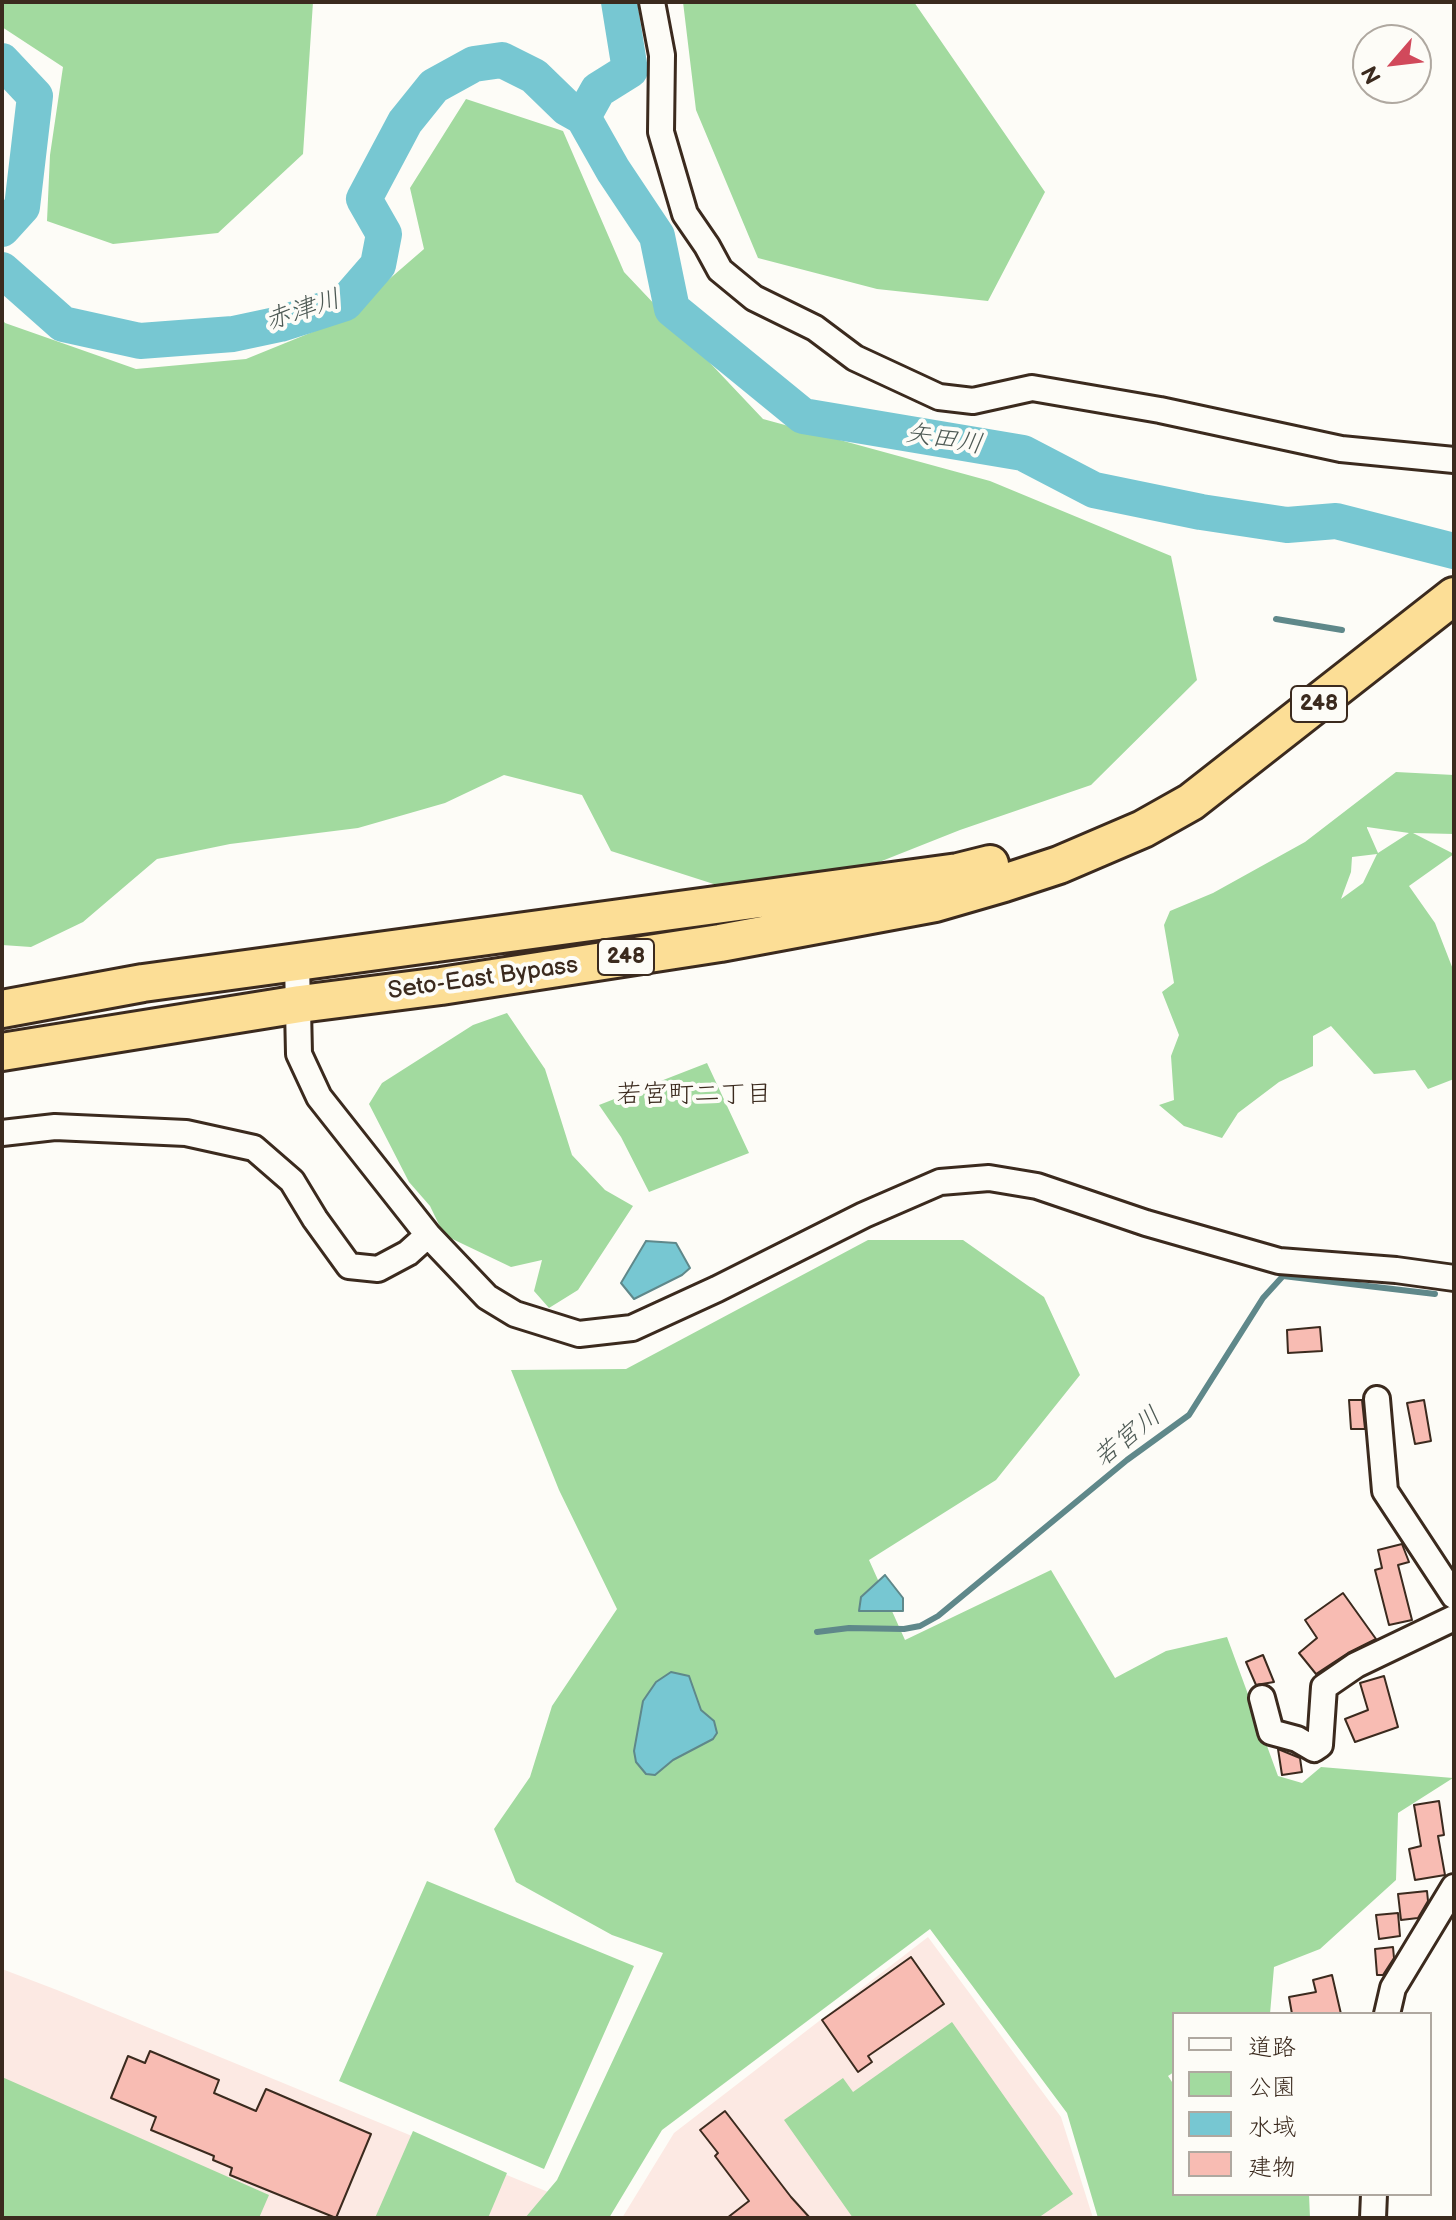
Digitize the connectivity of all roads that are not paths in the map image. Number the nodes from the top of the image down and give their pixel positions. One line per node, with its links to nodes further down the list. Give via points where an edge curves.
1 (652, 2): 2 (street, via 662,55 661,132 685,214 720,270 754,298 815,328 855,358 939,397 973,401 1032,388 1341,449)
2 (1454, 460)
3 (1454, 596): 4 (highway, Seto-East Bypass / 248)
4 (1223, 777): 5 (highway, Seto-East Bypass / 248, via 1060,845 958,872); 6 (highway, Seto-East Bypass / 248, via 1143,829 1059,865 935,903 720,943)
5 (297, 963): 6 (street); 7 (highway, Seto-East Bypass / 248)
6 (300, 1004): 8 (highway, Seto-East Bypass / 248); 10 (street, via 299,1054 319,1097)
7 (2, 1009)
8 (2, 1052)
9 (2, 1133): 10 (street, via 55,1127 186,1133 254,1148 292,1181 349,1266 378,1269)
10 (428, 1235): 11 (street, via 487,1297 515,1314 579,1334 632,1328 940,1182 989,1178 1037,1186 1279,1261)
11 (1454, 1278)
12 (1377, 1399): 13 (street, via 1385,1491)
13 (1454, 1596)
14 (1454, 1618): 15 (street, via 1356,1665 1324,1687 1320,1745 1314,1749 1271,1732)
15 (1262, 1698)
16 (1454, 1887): 17 (street, via 1393,1988)
17 (1387, 2012)
18 (1374, 2196): 19 (street)
19 (1373, 2218)

